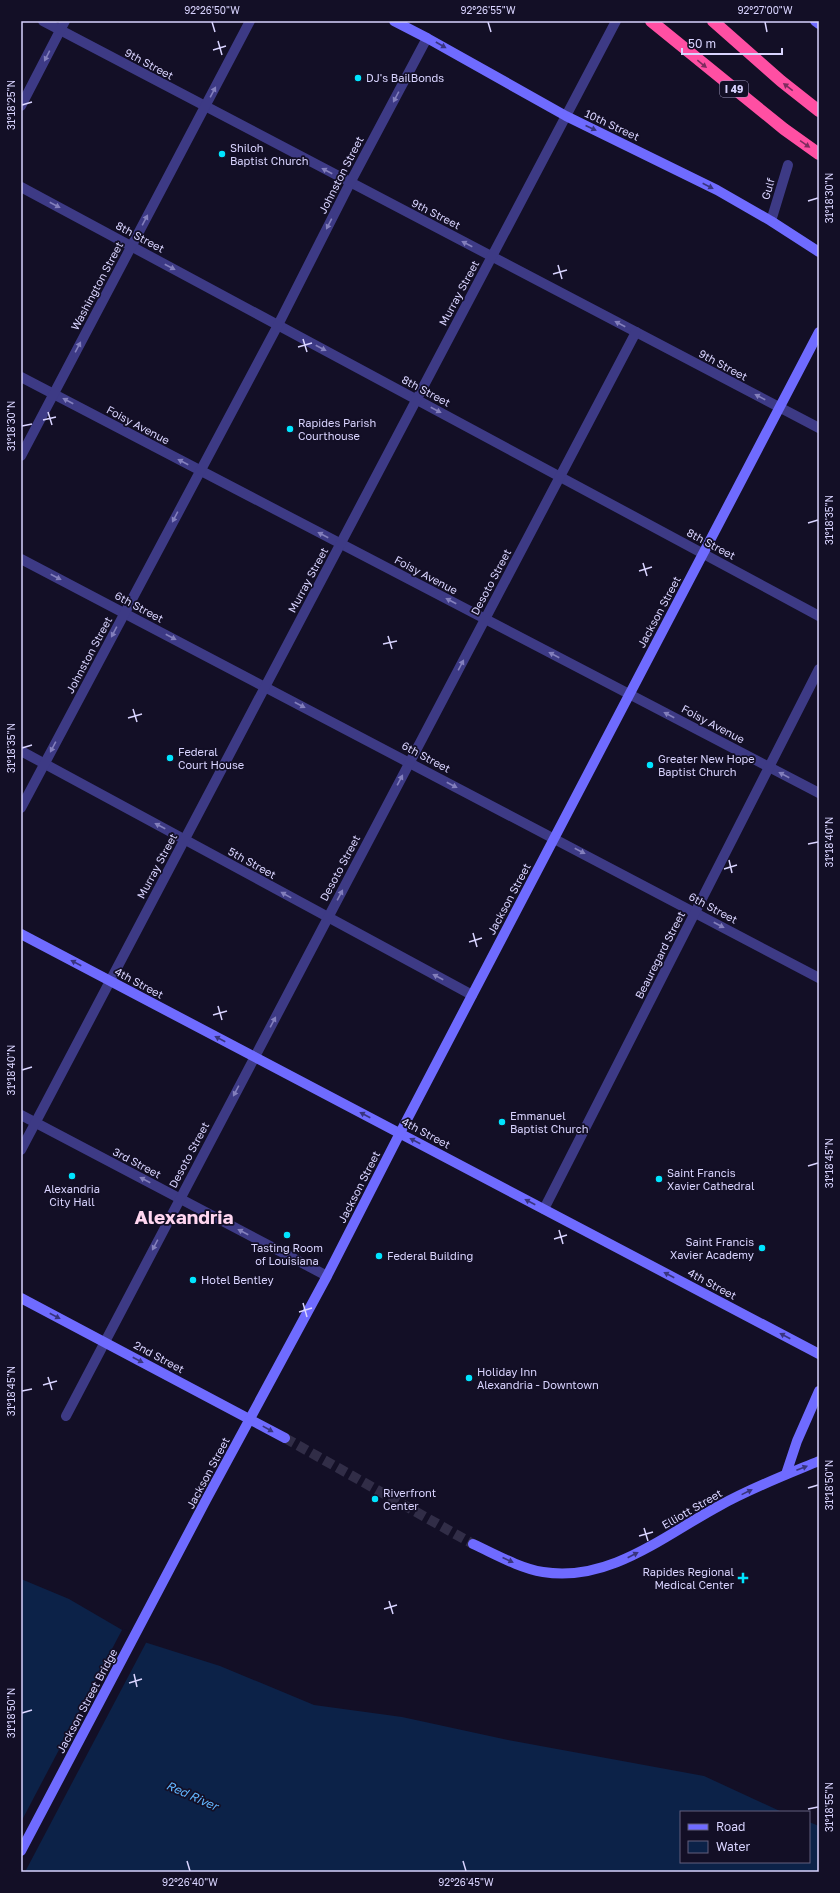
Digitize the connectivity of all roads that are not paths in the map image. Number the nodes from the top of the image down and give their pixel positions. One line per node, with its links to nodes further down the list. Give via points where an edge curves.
1 (43, 21): 10 (street, 9th Street)
2 (250, 21): 14 (street, Washington Street, one-way to 2)
3 (394, 21): 11 (main road, 10th Street)
4 (616, 21): 16 (street, Murray Street)
5 (651, 21): 17 (highway, I 49, one-way to 17, via 777,124)
6 (713, 21): 12 (highway)
7 (718, 21): 12 (highway)
8 (815, 21): 9 (main road)
9 (819, 24)
10 (62, 26): 13 (street, one-way to 13); 14 (street, 9th Street)
11 (427, 38): 16 (main road, 10th Street, one-way to 16); 19 (street, Johnston Street, one-way to 19)
12 (743, 48): 15 (highway, one-way to 12)
13 (21, 106)
14 (205, 106): 19 (street, 9th Street, one-way to 14); 22 (street, Washington Street, one-way to 14)
15 (819, 111)
16 (566, 116): 21 (main road, 10th Street, one-way to 21, via 711,187); 24 (street, Murray Street)
17 (819, 154)
18 (788, 165): 21 (street, Gulf)
19 (350, 183): 24 (street, 9th Street, one-way to 19); 25 (street, Johnston Street, one-way to 25)
20 (21, 187): 22 (street, 8th Street, one-way to 22)
21 (771, 221): 23 (main road, 10th Street)
22 (131, 246): 25 (street, 8th Street, one-way to 25); 29 (street, Washington Street, one-way to 22)
23 (819, 252)
24 (492, 257): 26 (street, 9th Street, one-way to 24); 30 (street, Murray Street)
25 (278, 326): 30 (street, 8th Street, one-way to 30); 34 (street, Johnston Street)
26 (636, 332): 31 (street, 9th Street, one-way to 26); 35 (street, Desoto Street)
27 (819, 332): 31 (main road, Jackson Street)
28 (21, 377): 29 (street, Foisy Avenue)
29 (54, 394): 33 (street, Washington Street); 34 (street, Foisy Avenue, one-way to 29)
30 (417, 400): 35 (street, 8th Street, one-way to 35); 36 (street, Murray Street)
31 (780, 408): 32 (street, 9th Street); 37 (main road, Jackson Street)
32 (819, 428)
33 (21, 456)
34 (200, 471): 36 (street, Foisy Avenue, one-way to 34); 39 (street, Johnston Street, one-way to 39)
35 (560, 477): 37 (street, 8th Street); 41 (street, Desoto Street)
36 (341, 544): 41 (street, Foisy Avenue, one-way to 36); 43 (street, Murray Street)
37 (703, 554): 40 (street, 8th Street); 44 (main road, Jackson Street)
38 (21, 558): 39 (street, 6th Street, one-way to 39)
39 (125, 613): 43 (street, 6th Street, one-way to 43); 47 (street, Johnston Street, one-way to 47)
40 (819, 616)
41 (485, 619): 44 (street, Foisy Avenue, one-way to 41); 46 (street, Desoto Street, one-way to 41)
42 (819, 669): 48 (street, Beauregard Street)
43 (265, 687): 46 (street, 6th Street, one-way to 46); 52 (street, Murray Street)
44 (629, 694): 48 (street, Foisy Avenue, one-way to 44); 51 (main road, Jackson Street)
45 (21, 751): 47 (street, 5th Street)
46 (410, 762): 51 (street, 6th Street, one-way to 51); 54 (street, Desoto Street, one-way to 46)
47 (44, 764): 50 (street, Johnston Street); 52 (street, 5th Street, one-way to 47)
48 (769, 767): 49 (street, Foisy Avenue, one-way to 48); 53 (street, Beauregard Street)
49 (819, 793)
50 (21, 808)
51 (554, 838): 53 (street, 6th Street, one-way to 53); 58 (main road, Jackson Street)
52 (184, 840): 54 (street, 5th Street, one-way to 52); 57 (street, Murray Street)
53 (695, 912): 56 (street, 6th Street, one-way to 56); 65 (street, Beauregard Street)
54 (328, 918): 58 (street, 5th Street, one-way to 54); 59 (street, Desoto Street, one-way to 54)
55 (21, 934): 57 (main road, 4th Street, one-way to 55)
56 (819, 978)
57 (110, 981): 59 (main road, 4th Street, one-way to 57); 61 (street, Murray Street)
58 (472, 995): 62 (main road, Jackson Street)
59 (254, 1057): 62 (main road, 4th Street, one-way to 59); 64 (street, Desoto Street, one-way to 64)
60 (21, 1115): 61 (street, 3rd Street)
61 (35, 1122): 63 (street, Murray Street); 64 (street, 3rd Street, one-way to 61)
62 (400, 1133): 65 (main road, 4th Street, one-way to 62); 66 (main road, Jackson Street)
63 (21, 1150)
64 (180, 1198): 66 (street, 3rd Street, one-way to 64); 68 (street, Desoto Street, one-way to 68)
65 (544, 1209): 69 (main road, 4th Street, one-way to 65)
66 (327, 1276): 72 (main road, Jackson Street)
67 (21, 1298): 68 (main road, 2nd Street, one-way to 68)
68 (104, 1342): 71 (street, Desoto Street); 72 (main road, 2nd Street, one-way to 72)
69 (819, 1354)
70 (819, 1391): 75 (main road)
71 (66, 1416)
72 (250, 1419): 73 (main road, 2nd Street, one-way to 73); 77 (main road, Jackson Street)
73 (285, 1438)
74 (819, 1461): 75 (main road, Elliott Street, one-way to 74)
75 (786, 1474): 76 (main road, Elliott Street, one-way to 75, via 515,1564 543,1572 565,1574 587,1571 624,1560 719,1506)
76 (473, 1544)
77 (175, 1562): 78 (main road, Jackson Street Bridge)
78 (21, 1852)

